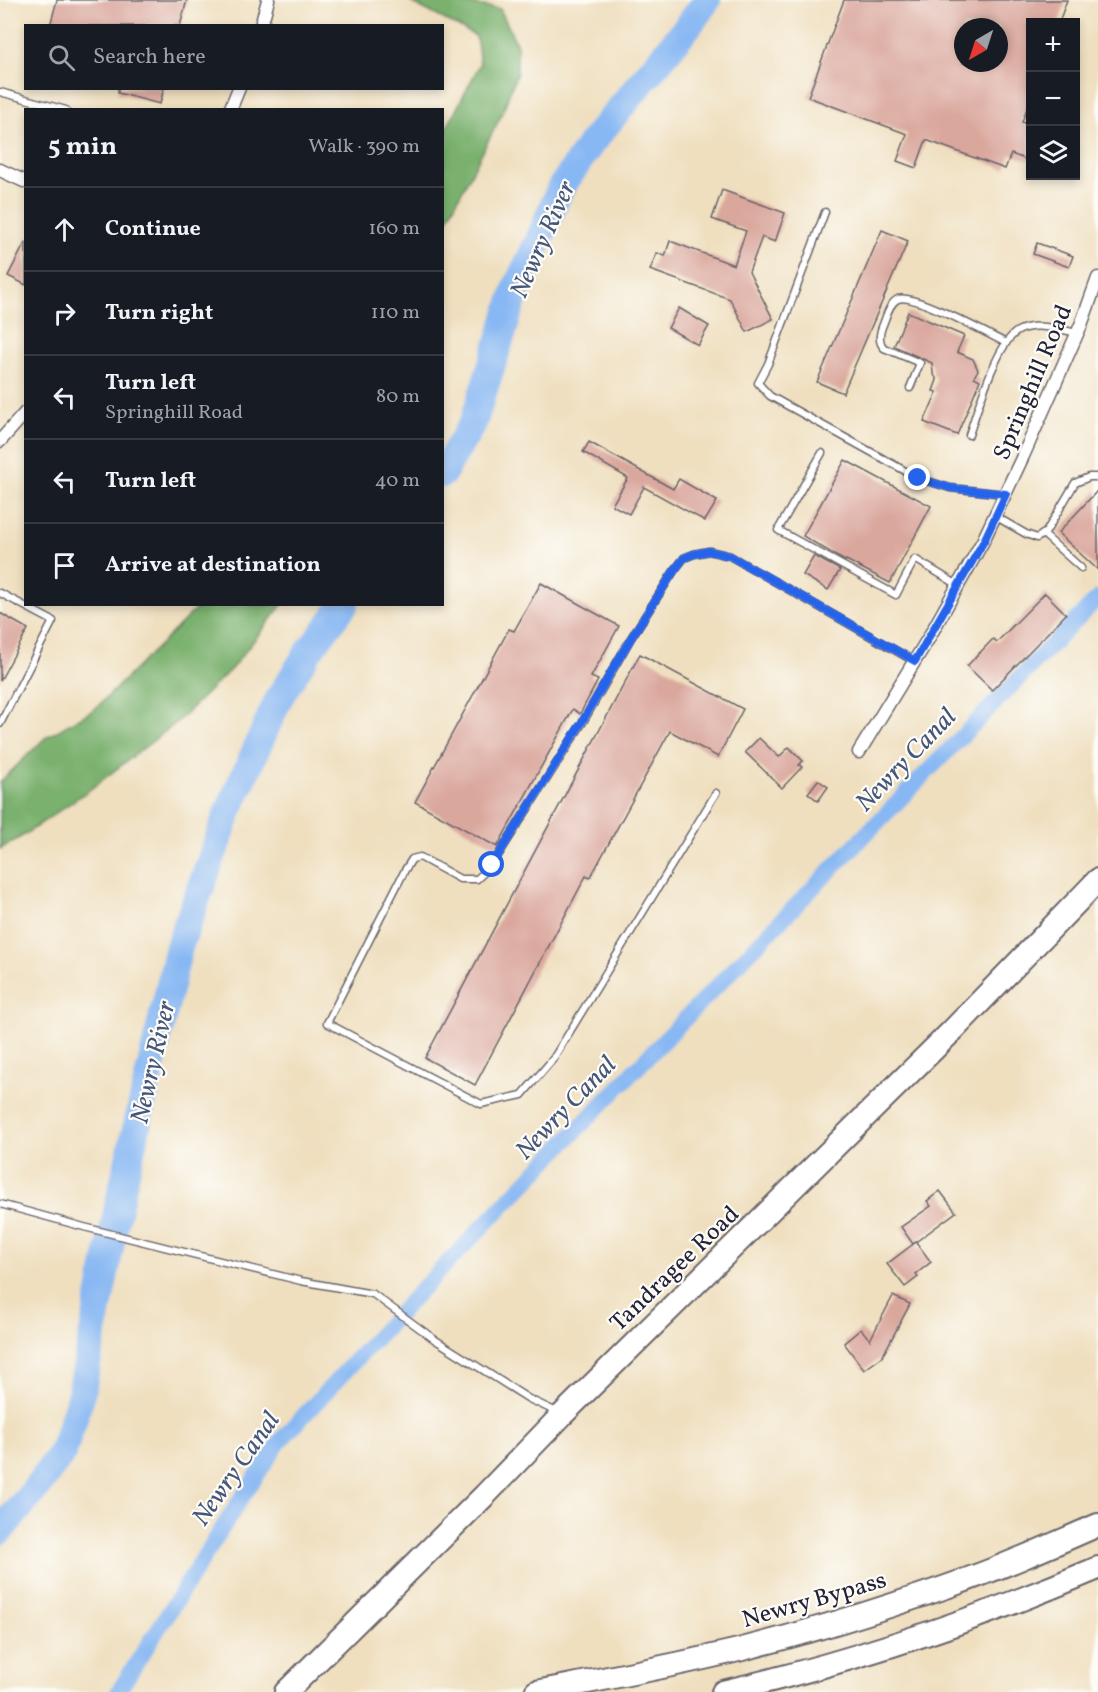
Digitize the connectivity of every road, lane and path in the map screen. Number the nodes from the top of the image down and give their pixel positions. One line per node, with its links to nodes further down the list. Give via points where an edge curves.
1 (268, 0): 2 (street)
2 (262, 24)
3 (238, 90): 6 (street)
4 (0, 92): 5 (lane)
5 (59, 108)
6 (231, 108)
7 (0, 170): 8 (street)
8 (24, 181)
9 (825, 212): 19 (lane, via 758,383 770,396 918,478 950,488)
10 (1098, 278): 11 (street, Springhill Road)
11 (1077, 333): 12 (lane, via 1030,327 1018,331); 19 (street, Springhill Road)
12 (1005, 343): 13 (lane, via 923,303 897,300 890,307 879,340 884,348 920,363); 15 (lane)
13 (910, 388)
14 (24, 414): 16 (street)
15 (969, 435)
16 (0, 441)
17 (822, 453): 23 (lane, via 778,530 896,595 915,559)
18 (1098, 477): 21 (lane, via 1076,483)
19 (1006, 494): 20 (street, Springhill Road)
20 (995, 516): 21 (lane, via 1026,534 1037,538); 23 (street, Springhill Road)
21 (1043, 534): 22 (lane)
22 (1081, 568)
23 (958, 586): 27 (street, Springhill Road)
24 (0, 593): 25 (lane)
25 (24, 606)
26 (25, 606): 28 (lane, via 53,621)
27 (915, 661): 29 (street, Springhill Road); 30 (lane, via 730,556 709,551 684,558 492,865 477,879 460,879 420,857 412,859 327,1023 481,1104 522,1095 553,1059)
28 (0, 724)
29 (859, 752)
30 (716, 793)
31 (1098, 880): 33 (highway, Tandragee Road, via 953,1030)
32 (0, 1204): 33 (lane, via 301,1281 373,1294 434,1339 529,1399)
33 (562, 1415): 36 (highway, Tandragee Road)
34 (1098, 1525): 37 (highway, Newry Bypass, via 948,1587 838,1622 750,1647)
35 (1098, 1568): 38 (highway, via 1013,1603 858,1656)
36 (286, 1692)
37 (536, 1692)
38 (723, 1692)

